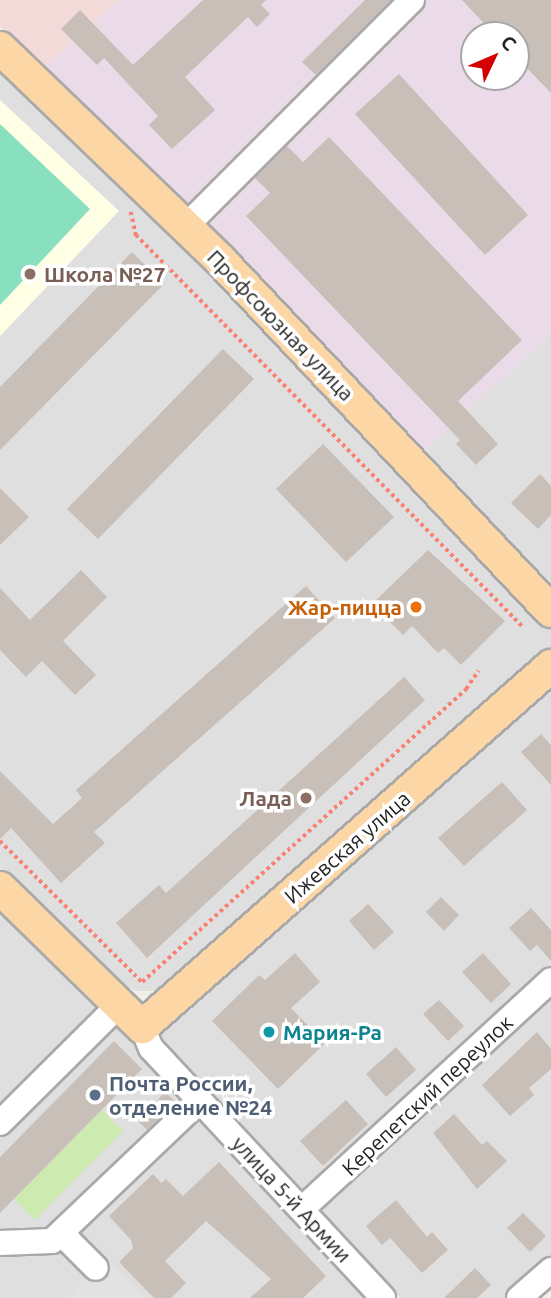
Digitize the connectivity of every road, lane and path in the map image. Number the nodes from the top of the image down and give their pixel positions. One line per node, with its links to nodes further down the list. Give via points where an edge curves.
1 (412, 0): 4 (street)
2 (0, 48): 4 (main road, Профсоюзная улица)
3 (128, 204): 6 (path, via 136,235)
4 (186, 227): 5 (main road, Профсоюзная улица)
5 (551, 611)
6 (524, 628)
7 (551, 666): 13 (main road, Ижевская улица)
8 (478, 670): 9 (path, via 466,689 142,982)
9 (0, 841)
10 (0, 887): 12 (main road, улица 5-й Армии)
11 (551, 980): 16 (street, Керепетский переулок)
12 (119, 1005): 13 (main road, улица 5-й Армии); 15 (street)
13 (142, 1027): 14 (street, улица 5-й Армии, via 151,1048)
14 (200, 1100): 16 (street, улица 5-й Армии); 17 (street)
15 (0, 1123)
16 (302, 1209): 21 (street, улица 5-й Армии)
17 (61, 1233): 18 (street, via 52,1241); 19 (street)
18 (0, 1243)
19 (96, 1268)
20 (551, 1270): 22 (street)
21 (383, 1298)
22 (519, 1298)

